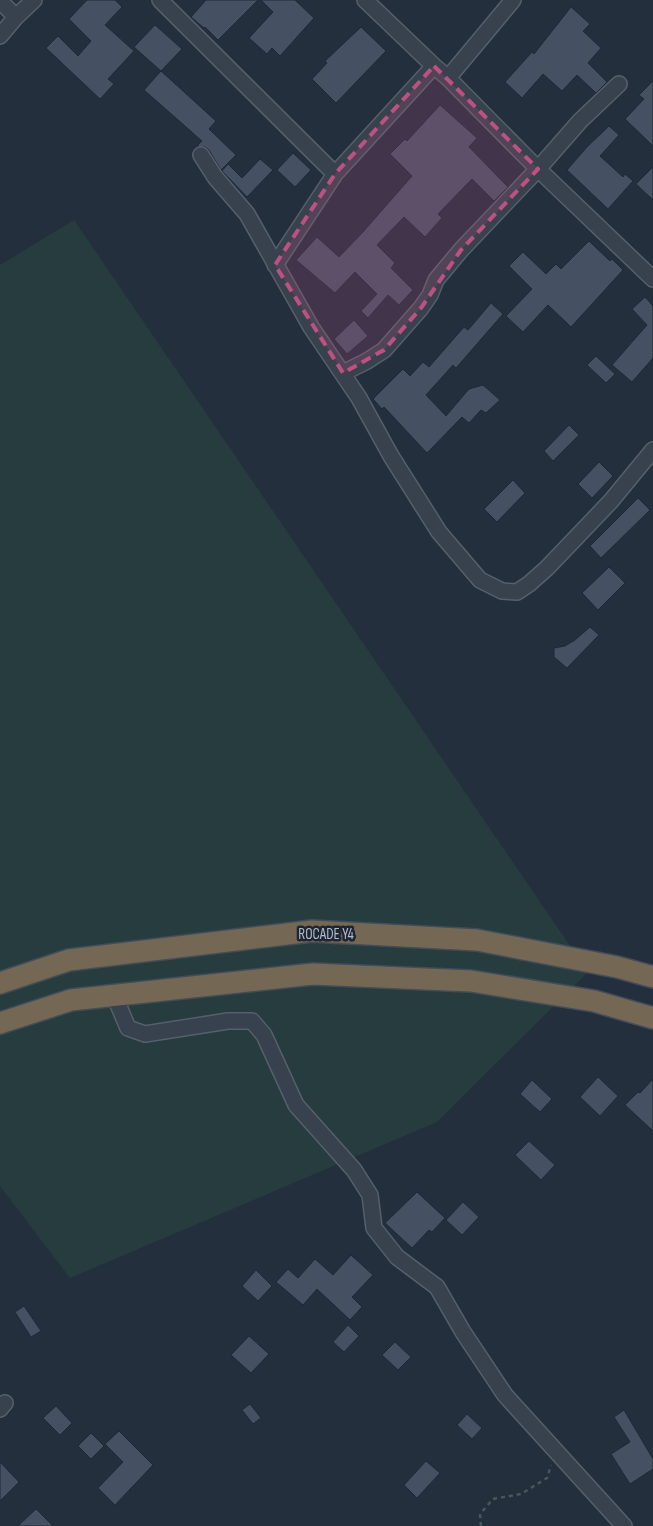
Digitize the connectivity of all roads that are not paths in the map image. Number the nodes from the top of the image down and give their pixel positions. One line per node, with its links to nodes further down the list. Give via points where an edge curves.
1 (34, 0): 6 (street)
2 (160, 0): 13 (street)
3 (365, 0): 8 (street)
4 (513, 0): 9 (street)
5 (0, 1): 6 (street)
6 (16, 17): 7 (street)
7 (0, 36)
8 (434, 66): 9 (street); 13 (street)
9 (448, 78): 12 (street)
10 (619, 84): 12 (street)
11 (201, 155): 14 (street, via 247,214)
12 (538, 168): 15 (street); 16 (street, via 461,250 436,280 421,308 384,350)
13 (335, 174): 14 (street)
14 (275, 265): 16 (street, via 311,327)
15 (653, 279)
16 (343, 373): 17 (street, via 439,532 480,580 502,591 517,592 547,568 611,501)
17 (653, 450)
18 (653, 977): 19 (highway, ROCADE Y4, via 477,940 312,931 70,960)
19 (0, 983)
20 (114, 996): 21 (highway, via 322,974 471,981 594,1001); 22 (highway, via 71,1000); 23 (street, via 128,1028 145,1034 228,1021 252,1021 264,1036 296,1106 354,1170 370,1195 374,1228 396,1257 437,1287 506,1395)
21 (653, 1018)
22 (0, 1023)
23 (624, 1526)

